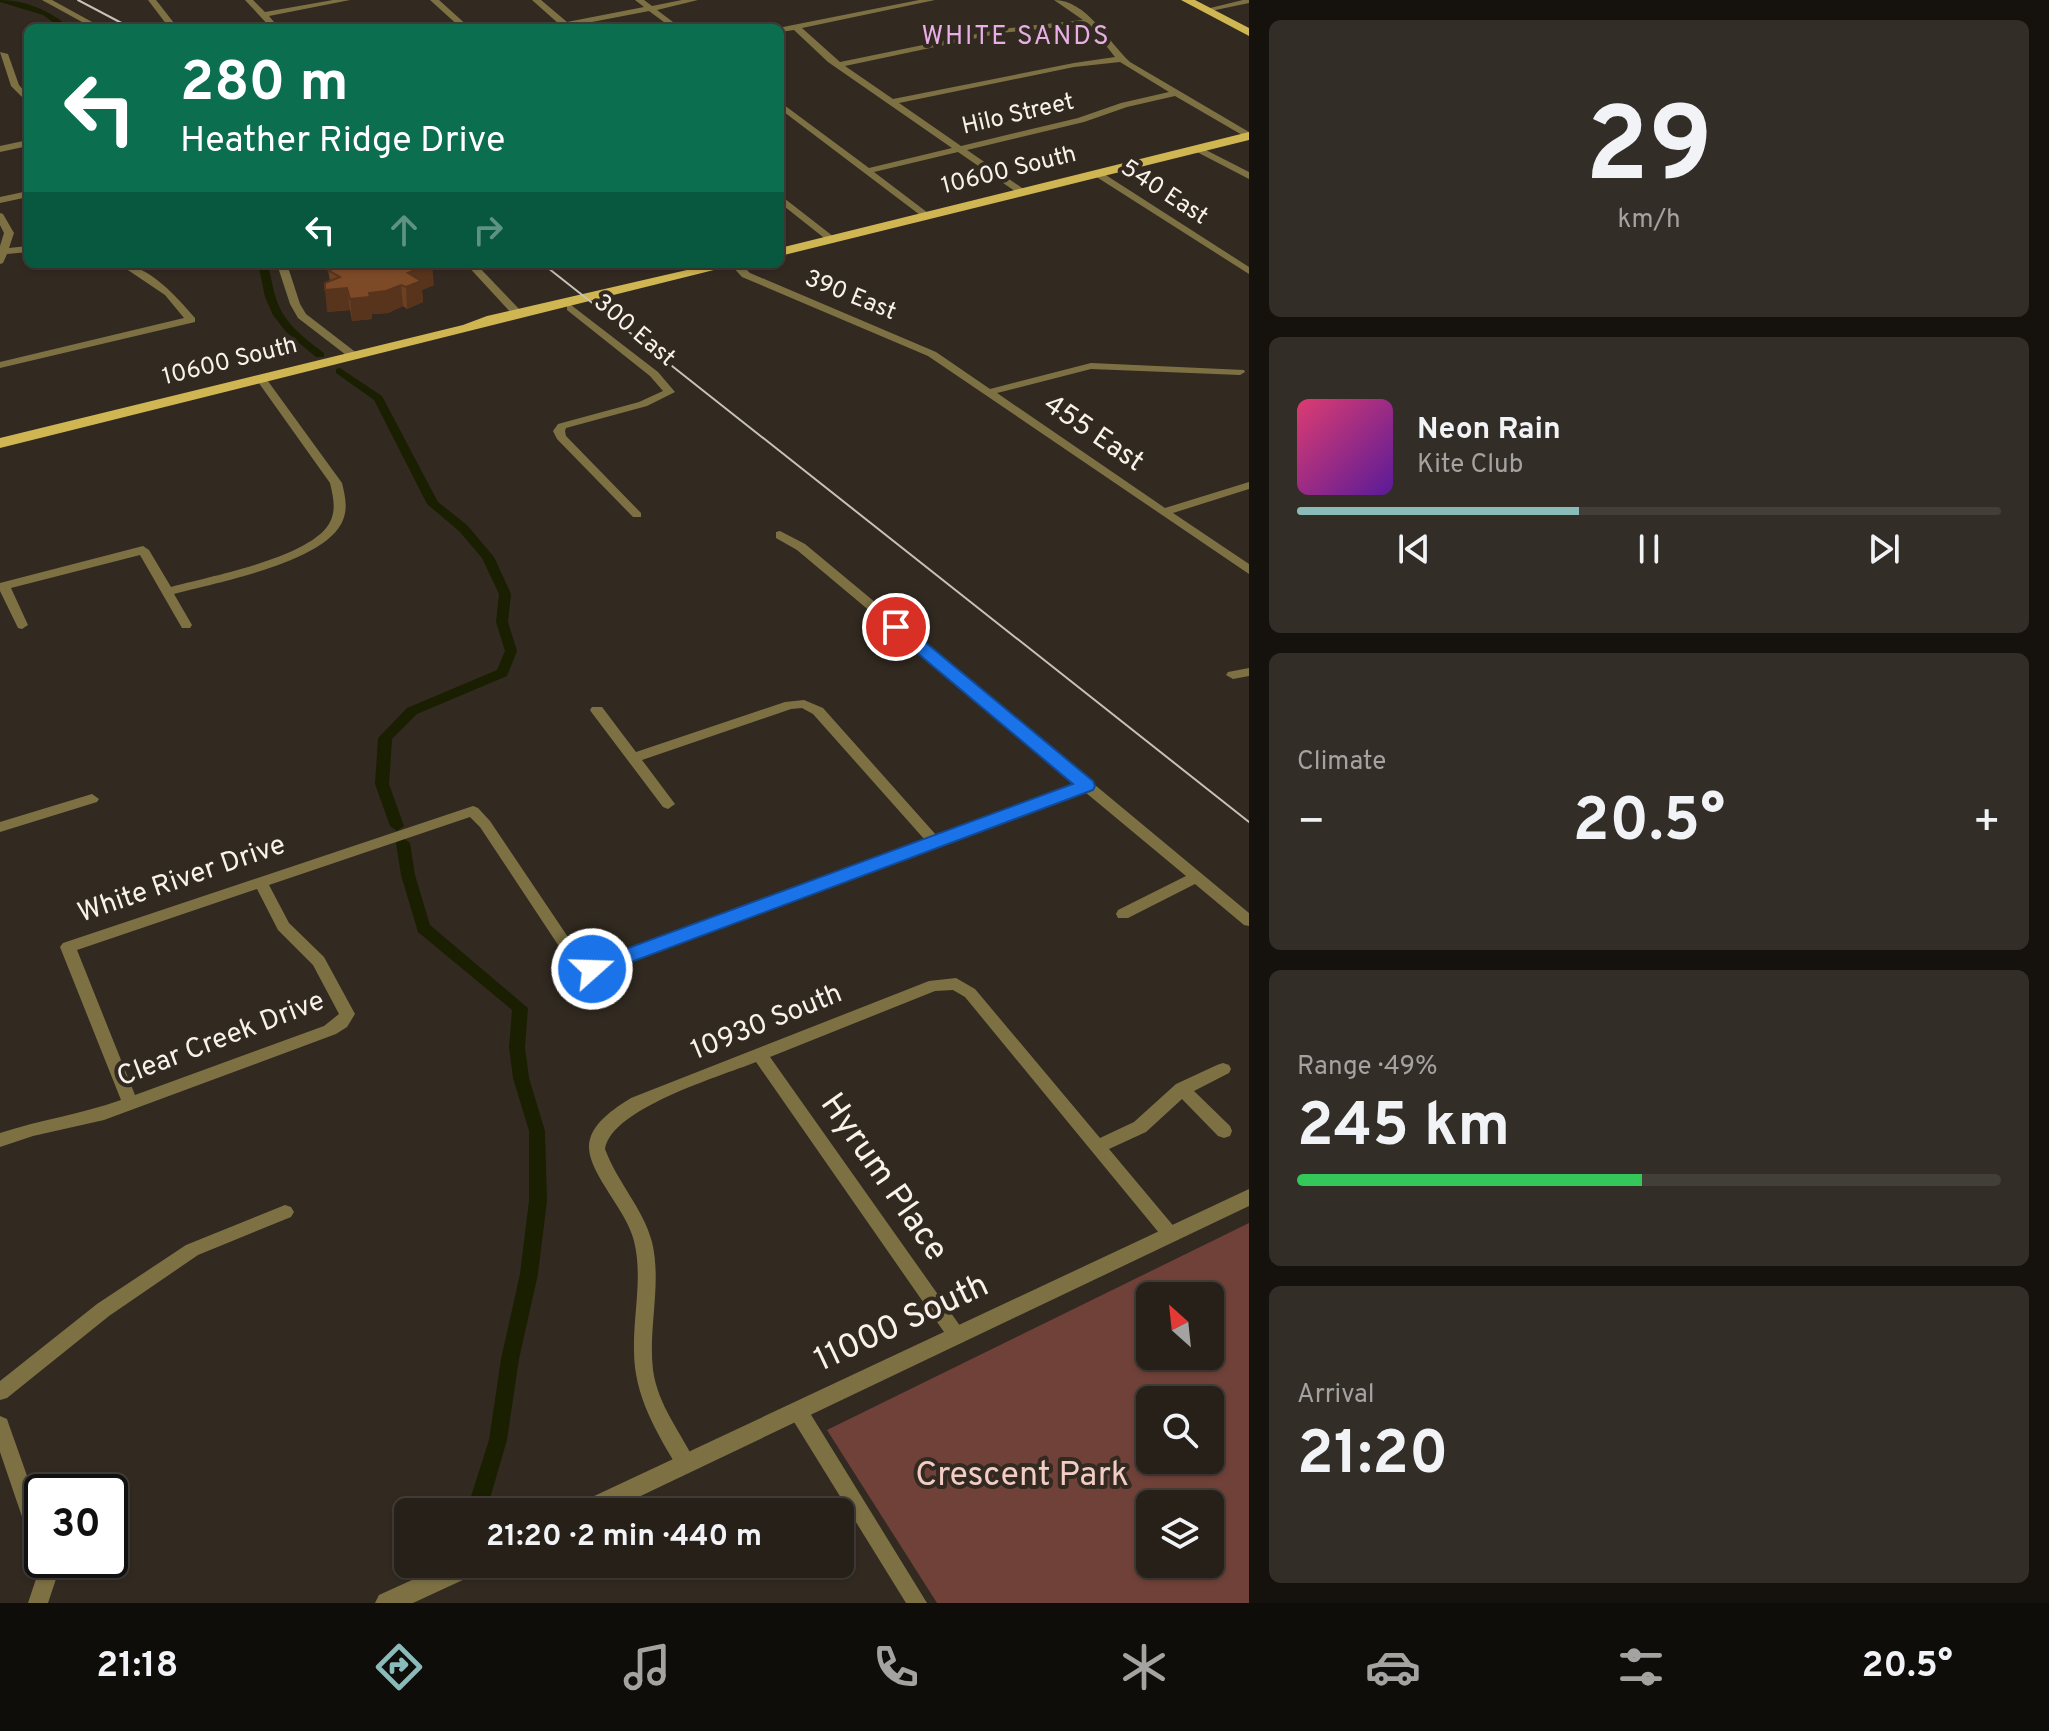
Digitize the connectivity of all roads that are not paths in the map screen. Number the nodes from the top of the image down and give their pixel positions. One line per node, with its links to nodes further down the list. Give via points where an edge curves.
1 (46, 0): 18 (street)
2 (152, 0): 17 (street)
3 (249, 0): 15 (street)
4 (346, 0): 15 (street)
5 (434, 0): 20 (street)
6 (536, 0): 21 (street)
7 (639, 0): 13 (street)
8 (694, 0): 13 (street)
9 (931, 0): 24 (street)
10 (1058, 0): 16 (street)
11 (1187, 0): 14 (main road)
12 (1245, 1): 14 (street)
13 (651, 8): 22 (street); 23 (street)
14 (1206, 10): 26 (main road)
15 (263, 15): 19 (street)
16 (1092, 21): 28 (street); 29 (street, via 1001,31)
17 (170, 23)
18 (91, 24)
19 (271, 24)
20 (461, 24)
21 (565, 24)
22 (571, 24)
23 (672, 24)
24 (796, 27): 25 (street); 29 (street)
25 (784, 29)
26 (1249, 33)
27 (0, 54): 31 (street)
28 (1121, 59): 30 (street); 32 (street)
29 (839, 65): 32 (street)
30 (1176, 93): 36 (street); 39 (street, Hilo Street)
31 (24, 96)
32 (892, 102): 39 (street)
33 (784, 108): 34 (street)
34 (793, 115): 35 (street); 41 (street)
35 (784, 117)
36 (1249, 136): 40 (main road, 10600 South)
37 (24, 144): 38 (street)
38 (0, 149)
39 (959, 149): 41 (street, Hilo Street); 44 (street)
40 (1198, 149): 42 (main road, 10600 South); 43 (street)
41 (867, 171): 49 (street)
42 (1098, 174): 44 (main road, 10600 South); 59 (street, 540 East)
43 (1249, 176)
44 (1022, 192): 49 (main road, 10600 South)
45 (24, 195): 46 (street)
46 (0, 200)
47 (784, 201): 50 (street)
48 (0, 216): 53 (street, via 9,230)
49 (927, 216): 50 (main road, 10600 South)
50 (831, 239): 52 (main road, 10600 South)
51 (24, 250): 53 (street)
52 (784, 251)
53 (2, 256)
54 (130, 268): 66 (street, via 169,293 191,320)
55 (283, 268): 65 (street, via 302,316)
56 (475, 268): 62 (street)
57 (717, 268): 60 (main road, 10600 South)
58 (738, 268): 64 (street, 390 East)
59 (1249, 271)
60 (655, 283): 61 (main road, 10600 South); 62 (main road, 10600 South)
61 (571, 308): 63 (main road, 10600 South, via 494,327); 73 (street, 300 East, via 670,392 559,431)
62 (517, 313): 63 (main road, 10600 South)
63 (472, 327): 65 (main road, 10600 South)
64 (908, 342): 69 (street, 455 East)
65 (354, 356): 68 (main road, 10600 South)
66 (0, 365)
67 (1240, 372): 69 (street, via 1091,366)
68 (261, 379): 70 (main road, 10600 South); 77 (street, via 336,483 341,502 335,522 321,541 299,555)
69 (989, 392): 72 (street, 455 East)
70 (0, 443)
71 (1249, 485): 72 (street)
72 (1164, 512): 75 (street, 455 East)
73 (637, 515)
74 (780, 535): 84 (street, via 801,547)
75 (1249, 570)
76 (2, 587): 77 (street, via 143,550); 78 (street)
77 (168, 592): 79 (street)
78 (22, 625)
79 (186, 625)
80 (1249, 672): 81 (street)
81 (1233, 675)
82 (597, 710): 83 (street)
83 (633, 758): 86 (street); 88 (street, via 804,704 818,711)
84 (1086, 786): 88 (street); 89 (street)
85 (92, 799): 87 (street)
86 (668, 804)
87 (0, 827)
88 (935, 842): 90 (street, White River Drive, via 592,969 571,953 473,811)
89 (1196, 877): 91 (street); 92 (street)
90 (260, 881): 96 (street, White River Drive, via 68,947); 96 (street, Clear Creek Drive, via 283,926 319,961 346,1019 330,1030)
91 (1123, 914)
92 (1249, 921)
93 (759, 1054): 99 (street, 10930 South, via 939,983 956,984 970,993); 103 (street, Hyrum Place); 107 (street, 10930 South, via 637,1103 597,1141 599,1158 638,1225 645,1253 647,1387)
94 (1223, 1069): 95 (street)
95 (1182, 1089): 97 (street); 99 (street, via 1150,1120)
96 (130, 1103): 98 (street, Clear Creek Drive)
97 (1224, 1131)
98 (0, 1140)
99 (1097, 1147): 102 (street)
100 (1249, 1197): 102 (street, 11000 South)
101 (285, 1212): 104 (street, via 192,1250 103,1310)
102 (1170, 1234): 103 (street, 11000 South)
103 (957, 1336): 105 (street, 11000 South)
104 (0, 1392)
105 (798, 1411): 107 (street, 11000 South); 114 (street)
106 (0, 1425): 108 (street)
107 (686, 1464): 109 (street, 11000 South)
108 (24, 1494)
109 (613, 1498)
110 (46, 1578): 112 (street)
111 (441, 1578): 113 (street)
112 (38, 1603)
113 (387, 1603)
114 (917, 1603)

